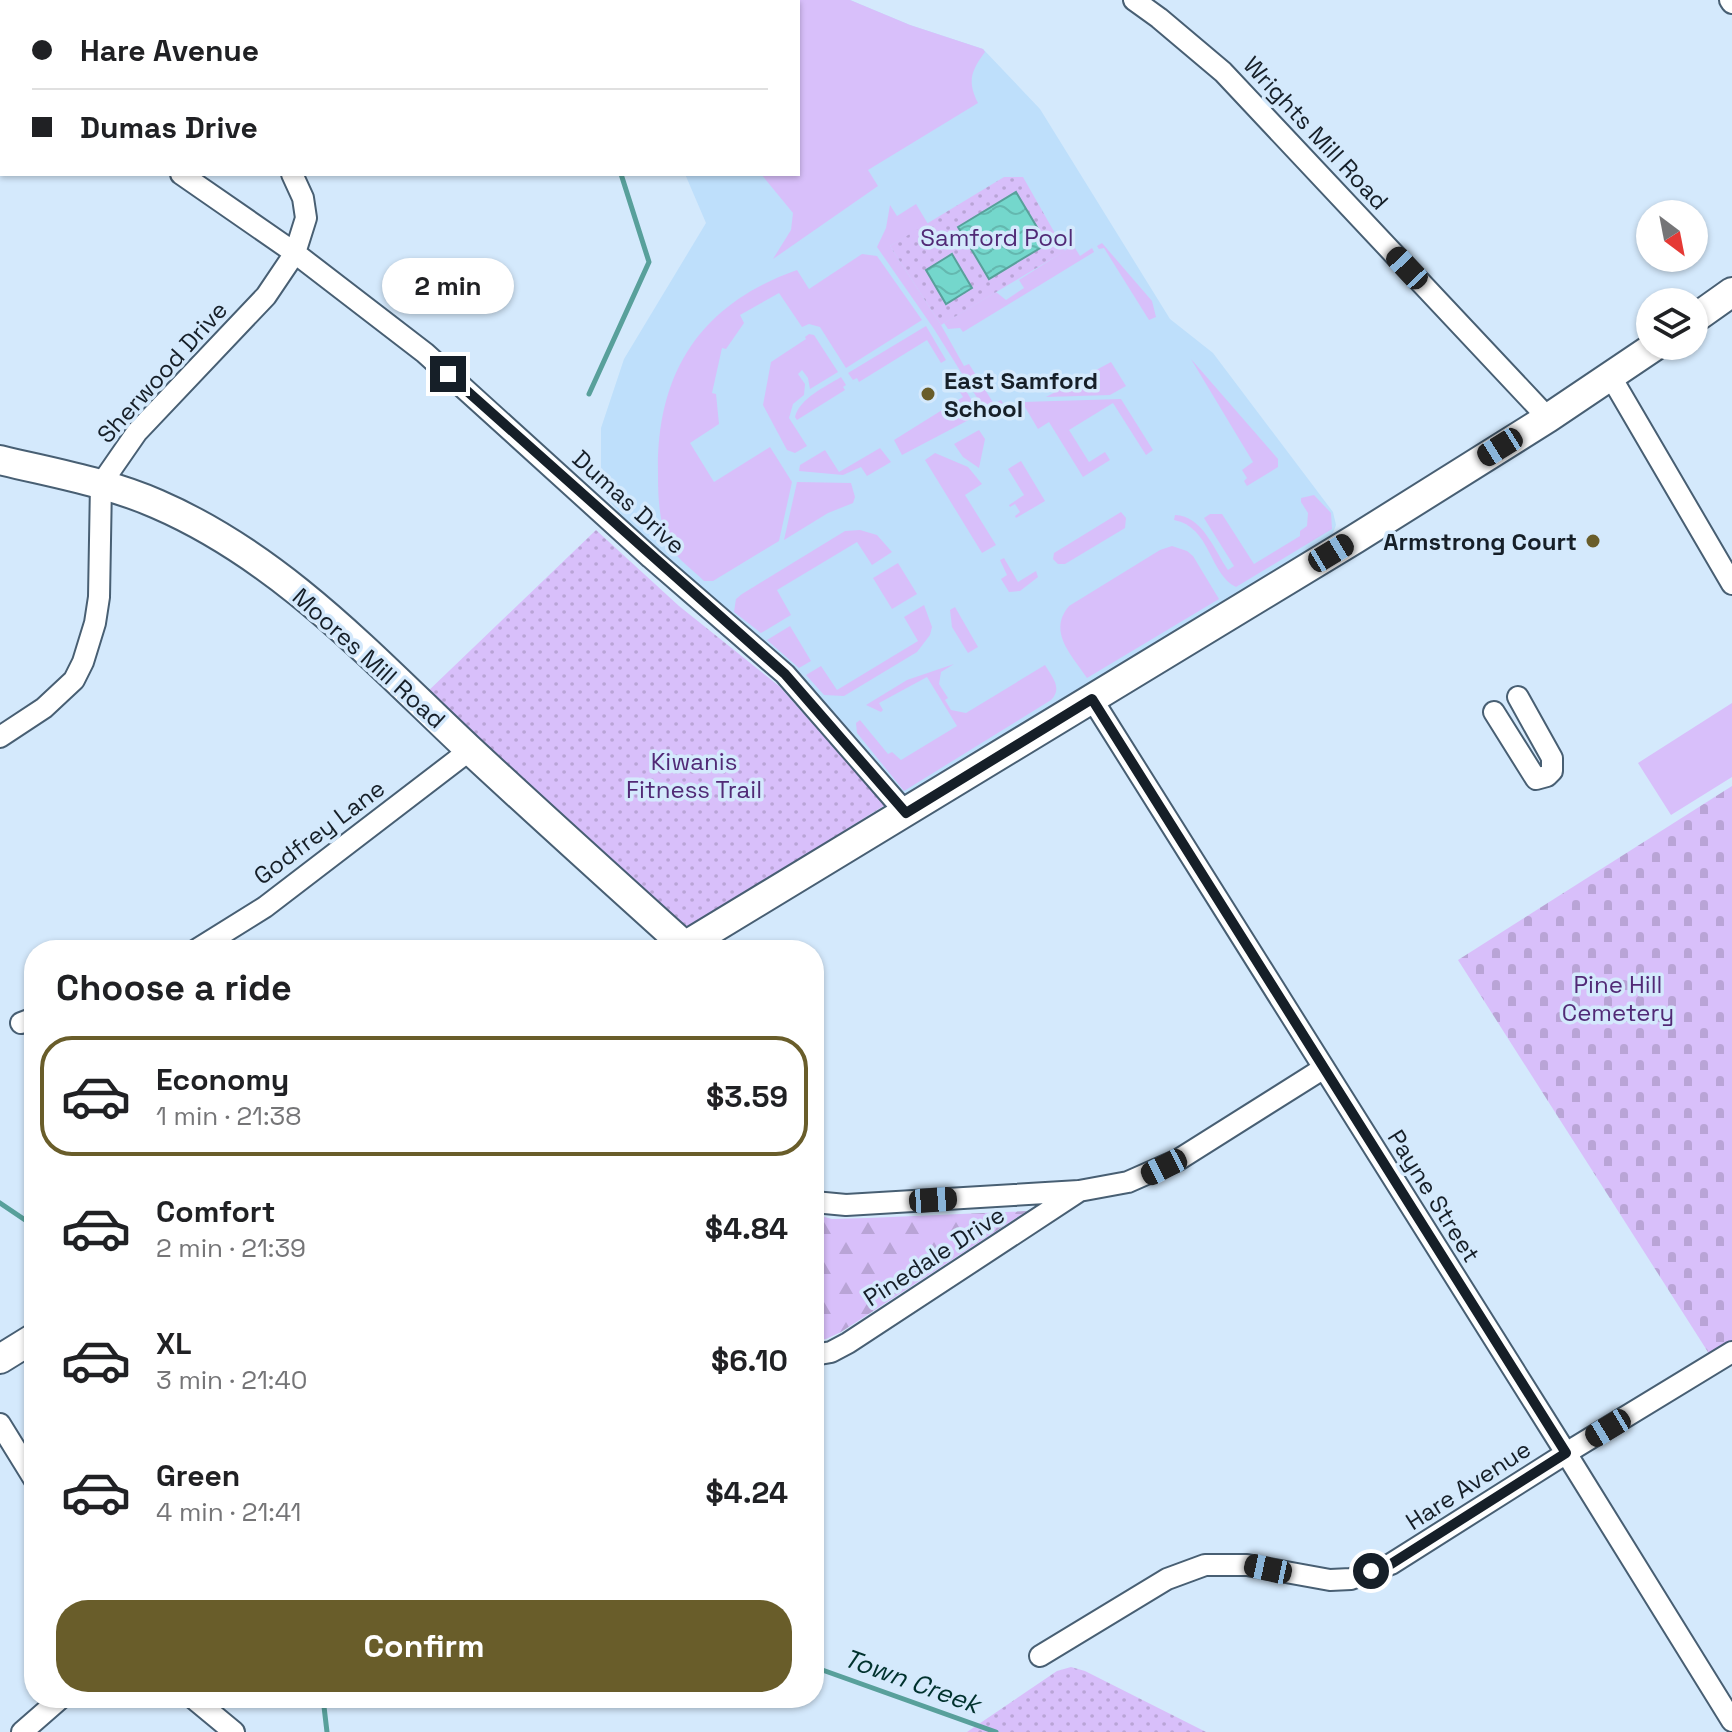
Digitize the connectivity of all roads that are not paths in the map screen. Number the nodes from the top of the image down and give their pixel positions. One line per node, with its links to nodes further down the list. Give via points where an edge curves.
1 (1134, 0): 9 (street, Wrights Mill Road, via 1223,72)
2 (184, 176): 4 (street, Dumas Drive)
3 (293, 176): 4 (street, via 306,218)
4 (295, 253): 11 (street, Sherwood Drive, via 266,296 137,432); 18 (street, Dumas Drive, via 425,353 785,674)
5 (1732, 292): 6 (street)
6 (1708, 309)
7 (1636, 359): 8 (street)
8 (1611, 377): 9 (street); 12 (street)
9 (1548, 418): 14 (street)
10 (0, 460): 11 (street, Moores Mill Road)
11 (101, 484): 16 (street, via 99,597 83,662 74,680 44,708); 17 (street, Moores Mill Road, via 156,503 241,549 316,605)
12 (1732, 584)
13 (1518, 697): 15 (street, via 1552,758 1547,776 1536,779)
14 (1092, 699): 18 (street); 22 (street, Payne Street)
15 (1494, 712)
16 (0, 737)
17 (470, 750): 19 (street, Godfrey Lane, via 265,907); 20 (street, Moores Mill Road)
18 (906, 813): 21 (street)
19 (212, 940)
20 (672, 940)
21 (694, 940)
22 (1324, 1068): 23 (street, Pinedale Drive, via 1178,1160 1128,1182); 30 (street, Payne Street)
23 (1079, 1191): 24 (street, Pinedale Drive); 27 (street, Pinedale Drive, via 848,1343)
24 (824, 1203)
25 (24, 1344): 28 (street)
26 (1732, 1352): 30 (street, Hare Avenue)
27 (824, 1353)
28 (0, 1359)
29 (0, 1424): 31 (street)
30 (1566, 1453): 32 (street, Hare Avenue, via 1391,1564 1351,1579 1330,1580 1247,1565 1205,1565 1167,1579); 35 (street, Payne Street)
31 (24, 1463)
32 (1040, 1656)
33 (50, 1708): 36 (street)
34 (205, 1708): 37 (street)
35 (1732, 1721)
36 (22, 1732)
37 (234, 1732)

